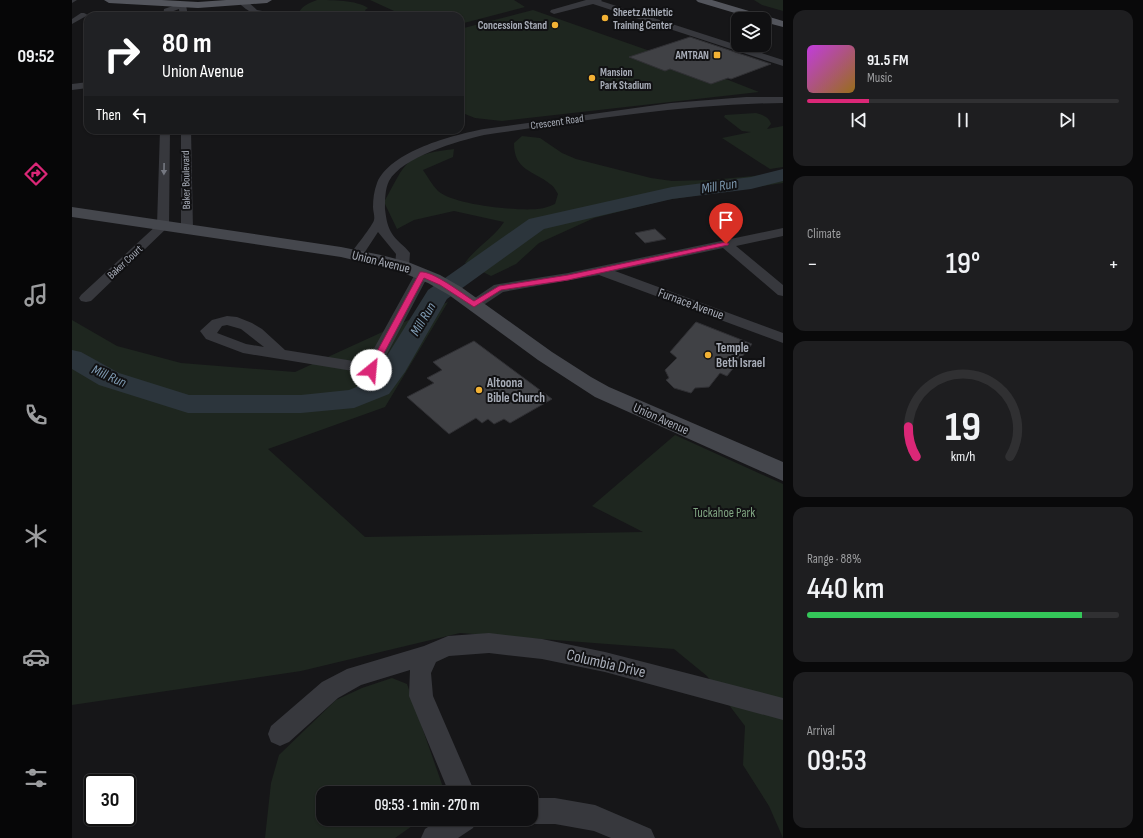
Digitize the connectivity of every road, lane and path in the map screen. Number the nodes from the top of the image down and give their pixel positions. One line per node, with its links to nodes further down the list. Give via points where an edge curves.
1 (109, 0): 8 (main road)
2 (167, 0): 8 (main road)
3 (230, 0): 8 (main road)
4 (267, 0): 9 (main road)
5 (594, 0): 13 (street); 18 (street)
6 (702, 0): 17 (main road)
7 (714, 0): 15 (main road)
8 (187, 2): 9 (main road); 10 (street); 11 (street)
9 (244, 3): 12 (street)
10 (167, 12)
11 (185, 12)
12 (254, 12)
13 (554, 12)
14 (84, 15): 16 (street)
15 (783, 20)
16 (72, 22)
17 (783, 24)
18 (783, 64)
19 (84, 86): 20 (street)
20 (72, 87)
21 (84, 94): 22 (street)
22 (72, 96)
23 (783, 100): 27 (street, Crescent Road, via 677,106)
24 (464, 131): 27 (street)
25 (165, 134): 30 (street, Baker Boulevard, one-way to 30)
26 (186, 134): 31 (street, Baker Boulevard)
27 (469, 135): 29 (street, Crescent Road, via 424,151 390,172 381,187)
28 (72, 212): 30 (main road, Union Avenue)
29 (380, 220): 34 (street); 35 (street, Crescent Road, via 384,234 403,253)
30 (163, 226): 31 (main road, Union Avenue); 39 (street, Baker Court)
31 (187, 229): 34 (main road, Union Avenue)
32 (783, 232): 33 (street)
33 (726, 244): 36 (street); 38 (street)
34 (356, 255): 35 (main road, Union Avenue)
35 (402, 266): 37 (main road, Union Avenue)
36 (599, 270): 40 (street, via 499,288); 41 (street, Furnace Avenue)
37 (422, 274): 40 (main road, Union Avenue, via 448,287); 42 (street, via 371,370)
38 (783, 292)
39 (86, 298)
40 (474, 305): 43 (main road, Union Avenue, via 568,373 602,392)
41 (783, 338)
42 (281, 355)
43 (783, 472)
44 (426, 655): 45 (street, Columbia Drive, via 448,646 489,643 542,649 605,662); 46 (street, Columbia Drive, via 355,676 330,690); 47 (street, via 420,673 421,696)
45 (783, 708)
46 (280, 734)
47 (459, 786)
48 (538, 811): 51 (street, via 595,818)
49 (453, 826): 50 (street)
50 (434, 838)
51 (642, 838)

